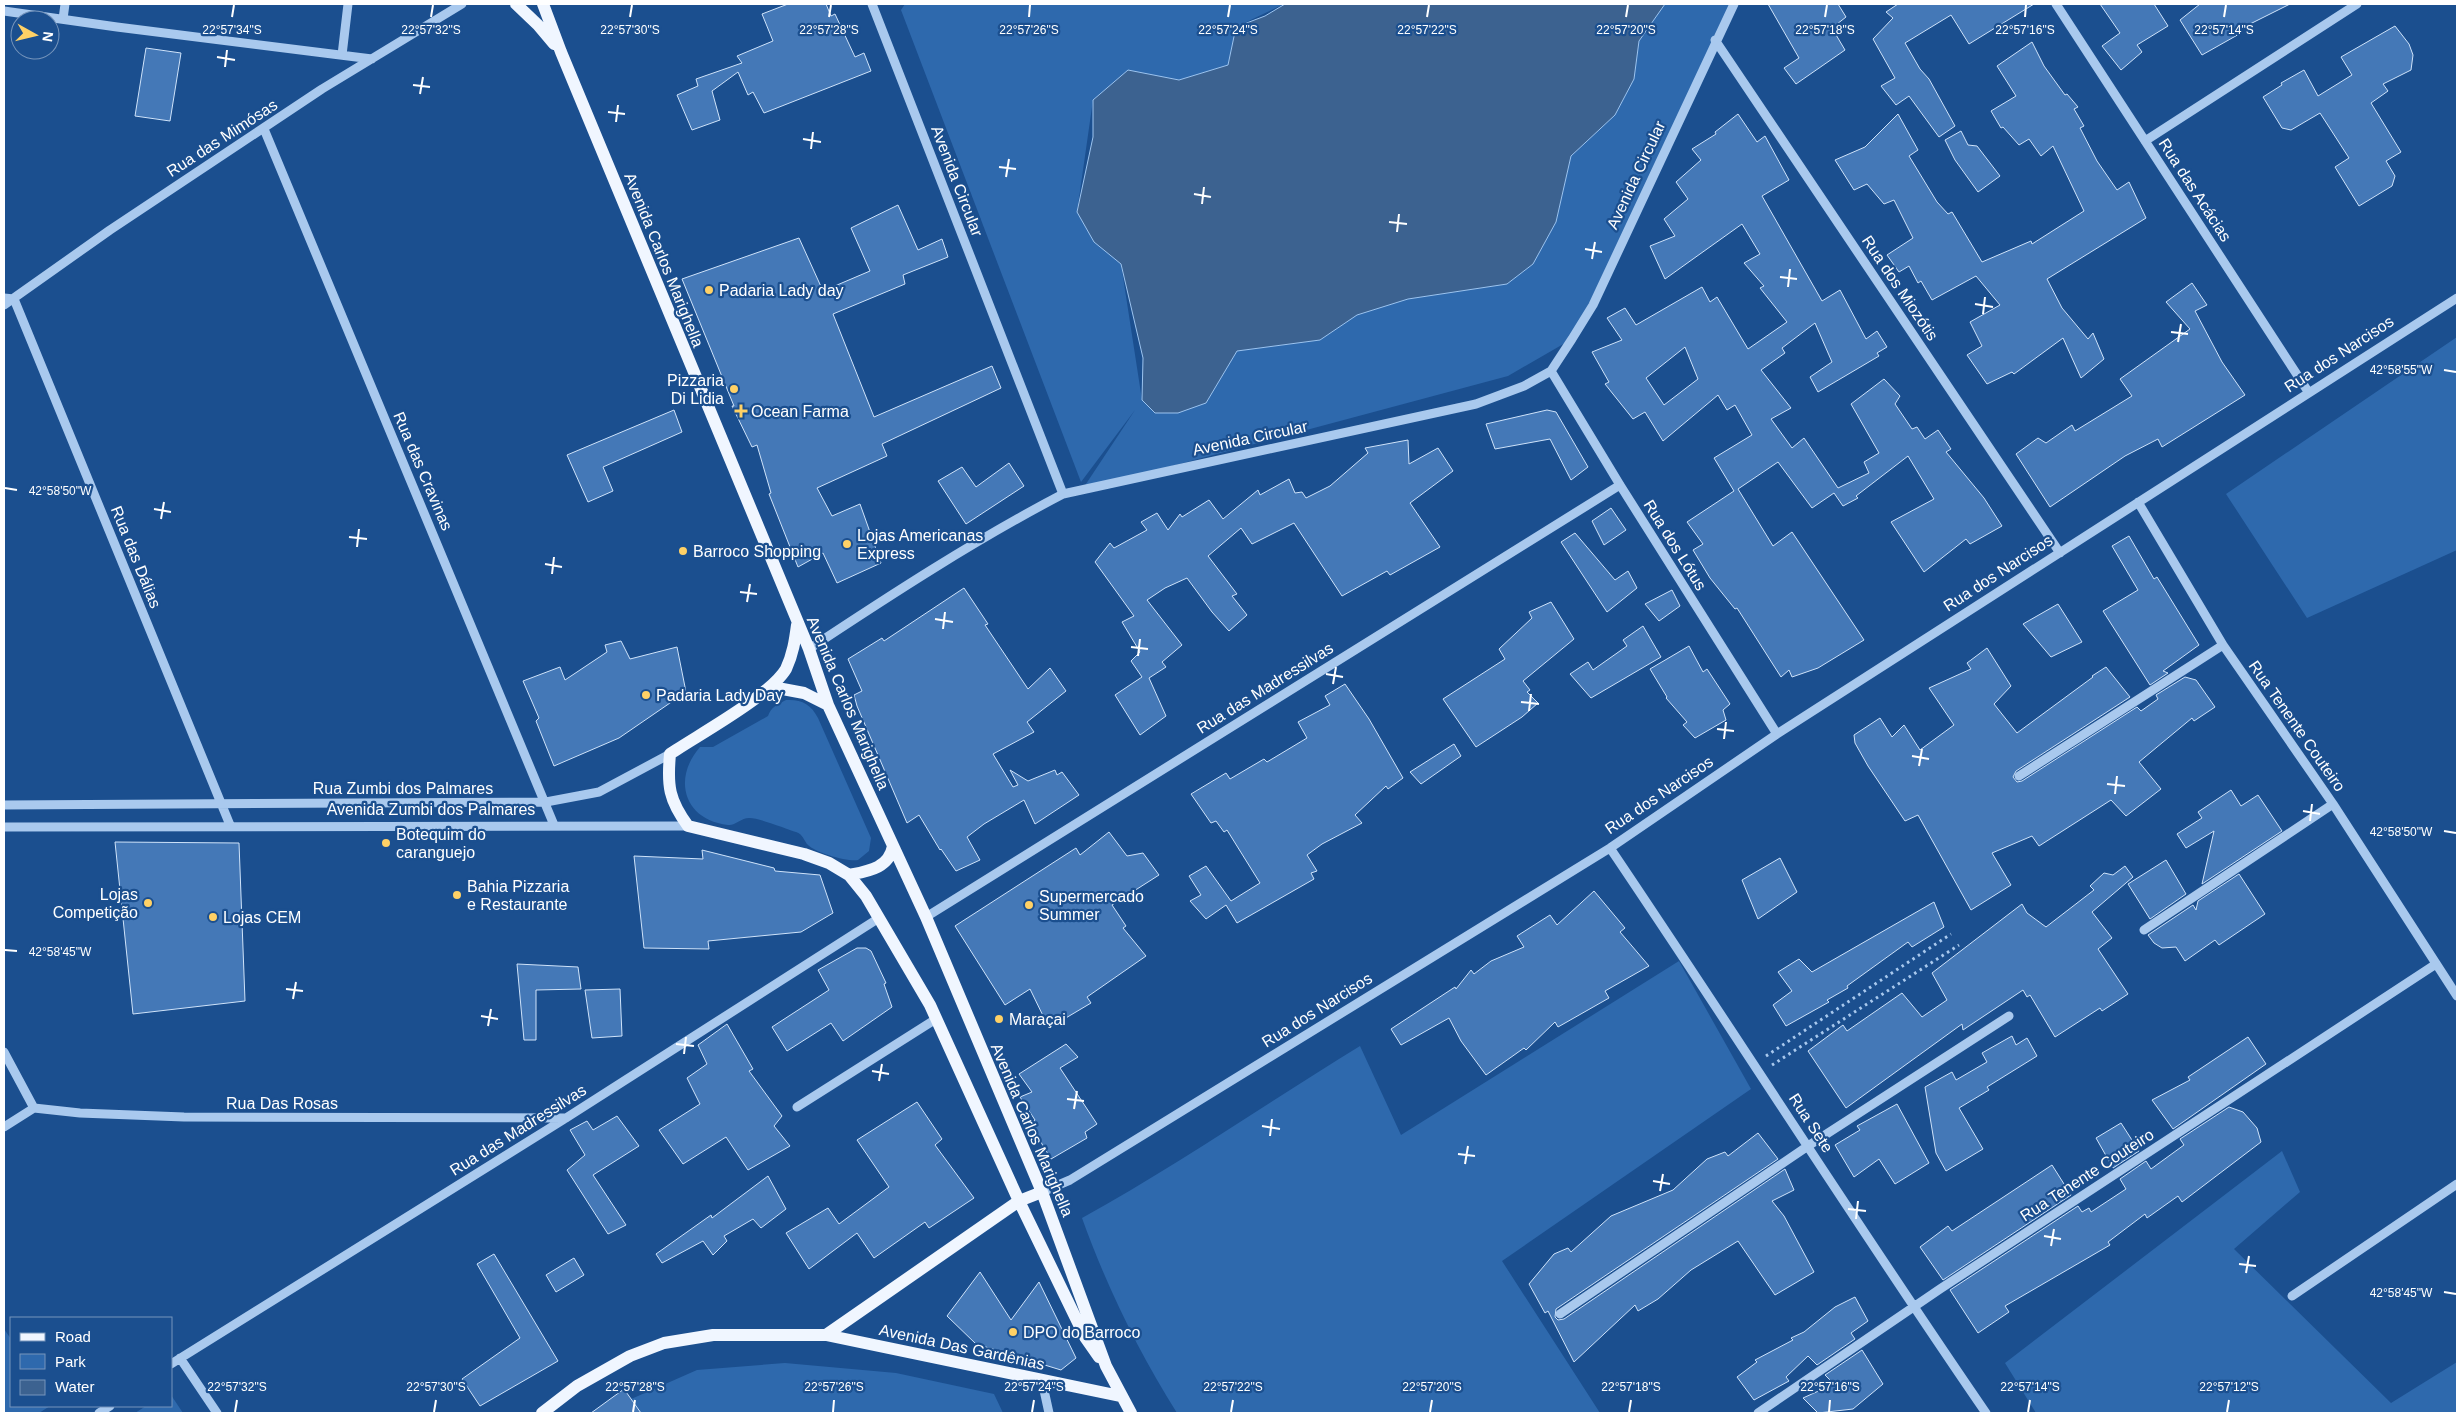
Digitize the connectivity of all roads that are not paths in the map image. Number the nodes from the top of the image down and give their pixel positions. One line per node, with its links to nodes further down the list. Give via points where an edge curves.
1 (65, 4): 11 (street)
2 (348, 4): 14 (street)
3 (462, 4): 15 (street, Rua das Mimósas)
4 (516, 4): 13 (main road, Avenida Carlos Marighella)
5 (543, 4): 13 (main road, Avenida Carlos Marighella)
6 (872, 4): 25 (street, Avenida Circular)
7 (1734, 4): 12 (street, Avenida Circular)
8 (2056, 4): 17 (street, Rua das Acácias)
9 (2357, 4): 17 (street)
10 (4, 11): 11 (street)
11 (63, 19): 14 (street)
12 (1715, 40): 22 (street, Avenida Circular, via 1592,305); 27 (street, Rua dos Miozótis)
13 (561, 52): 28 (main road, Avenida Carlos Marighella)
14 (342, 54): 15 (street)
15 (372, 59): 16 (street, Rua das Mimósas)
16 (264, 129): 20 (street, Rua das Mimósas, via 110,230); 36 (street, Rua das Cravinas)
17 (2146, 141): 23 (street, Rua das Acácias)
18 (4, 298): 20 (street)
19 (2457, 298): 23 (street, Rua dos Narcisos)
20 (14, 299): 21 (street, Rua das Mimósas); 37 (street, Rua das Dálias)
21 (4, 305)
22 (1551, 371): 24 (street, Rua dos Lótus); 25 (street, Avenida Circular, via 1524,386 1476,404)
23 (2309, 393): 26 (street, Rua dos Narcisos)
24 (1620, 485): 33 (street, Rua dos Lótus); 47 (street, Rua das Madressilvas)
25 (1063, 494): 30 (street, via 1005,524 923,574)
26 (2138, 502): 27 (street, Rua dos Narcisos); 29 (street, Rua Tenente Couteiro)
27 (2060, 553): 33 (street, Rua dos Narcisos)
28 (798, 624): 30 (main road, Avenida Carlos Marighella); 31 (main road, via 793,652)
29 (2223, 645): 35 (street); 38 (street, Rua Tenente Couteiro)
30 (809, 649): 32 (main road, Avenida Carlos Marighella)
31 (772, 687): 32 (main road, via 804,693); 34 (main road, Rua Zumbi dos Palmares)
32 (828, 705): 44 (main road, Avenida Carlos Marighella)
33 (1777, 734): 45 (street, Rua dos Narcisos)
34 (670, 754): 36 (street, Rua Zumbi dos Palmares, via 599,792); 42 (main road, via 669,794)
35 (2019, 776)
36 (546, 802): 37 (street, Rua Zumbi dos Palmares); 41 (street, Rua das Cravinas)
37 (222, 804): 39 (street, Rua Zumbi dos Palmares); 40 (street, Rua das Dálias)
38 (2334, 804): 49 (street); 50 (street, Rua Tenente Couteiro)
39 (4, 805)
40 (230, 825): 41 (street, Avenida Zumbi dos Palmares); 43 (street, Avenida Zumbi dos Palmares)
41 (554, 825): 42 (street, Avenida Zumbi dos Palmares)
42 (688, 826): 46 (main road, Avenida Zumbi dos Palmares, via 804,854 839,867)
43 (4, 827)
44 (893, 846): 46 (main road, via 892,853 876,870); 47 (main road, Avenida Carlos Marighella)
45 (1610, 848): 59 (street, Rua Sete); 61 (street, Rua dos Narcisos, via 1070,1180)
46 (849, 875): 48 (main road, Avenida Carlos Marighella)
47 (926, 917): 61 (main road, Avenida Carlos Marighella)
48 (879, 918): 53 (main road, Avenida Carlos Marighella); 57 (street, Rua das Madressilvas)
49 (2144, 930)
50 (2436, 964): 51 (street, Rua Tenente Couteiro); 64 (street, Rua Tenente Couteiro)
51 (2457, 996)
52 (2008, 1016): 59 (street)
53 (936, 1018): 55 (street); 62 (main road, Avenida Carlos Marighella)
54 (4, 1052): 56 (street)
55 (797, 1107)
56 (34, 1108): 57 (street, Rua Das Rosas, via 184,1117); 58 (street)
57 (566, 1118): 67 (street, Rua das Madressilvas)
58 (4, 1127)
59 (1808, 1146): 64 (street, Rua Sete); 65 (street)
60 (2457, 1184): 63 (street)
61 (1042, 1192): 62 (main road, Rua dos Narcisos); 69 (main road, Avenida Carlos Marighella)
62 (1019, 1201): 66 (main road, Avenida Das Gardênias); 69 (main road, Avenida Carlos Marighella, via 1085,1337)
63 (2292, 1296)
64 (1913, 1307): 76 (street, Rua Tenente Couteiro); 77 (street, Rua Sete)
65 (1560, 1314)
66 (826, 1336): 70 (main road, Avenida Das Gardênias); 73 (main road, Avenida Das Gardênias, via 713,1336 664,1343 630,1356 577,1386)
67 (180, 1358): 68 (street, Rua das Madressilvas); 72 (street)
68 (172, 1363)
69 (1106, 1366): 71 (main road, Avenida Carlos Marighella)
70 (1042, 1381): 71 (main road, Avenida Das Gardênias); 74 (street)
71 (1120, 1396): 75 (main road, Avenida Carlos Marighella)
72 (217, 1413)
73 (542, 1413)
74 (1049, 1413)
75 (1131, 1413)
76 (1758, 1413)
77 (1986, 1413)

